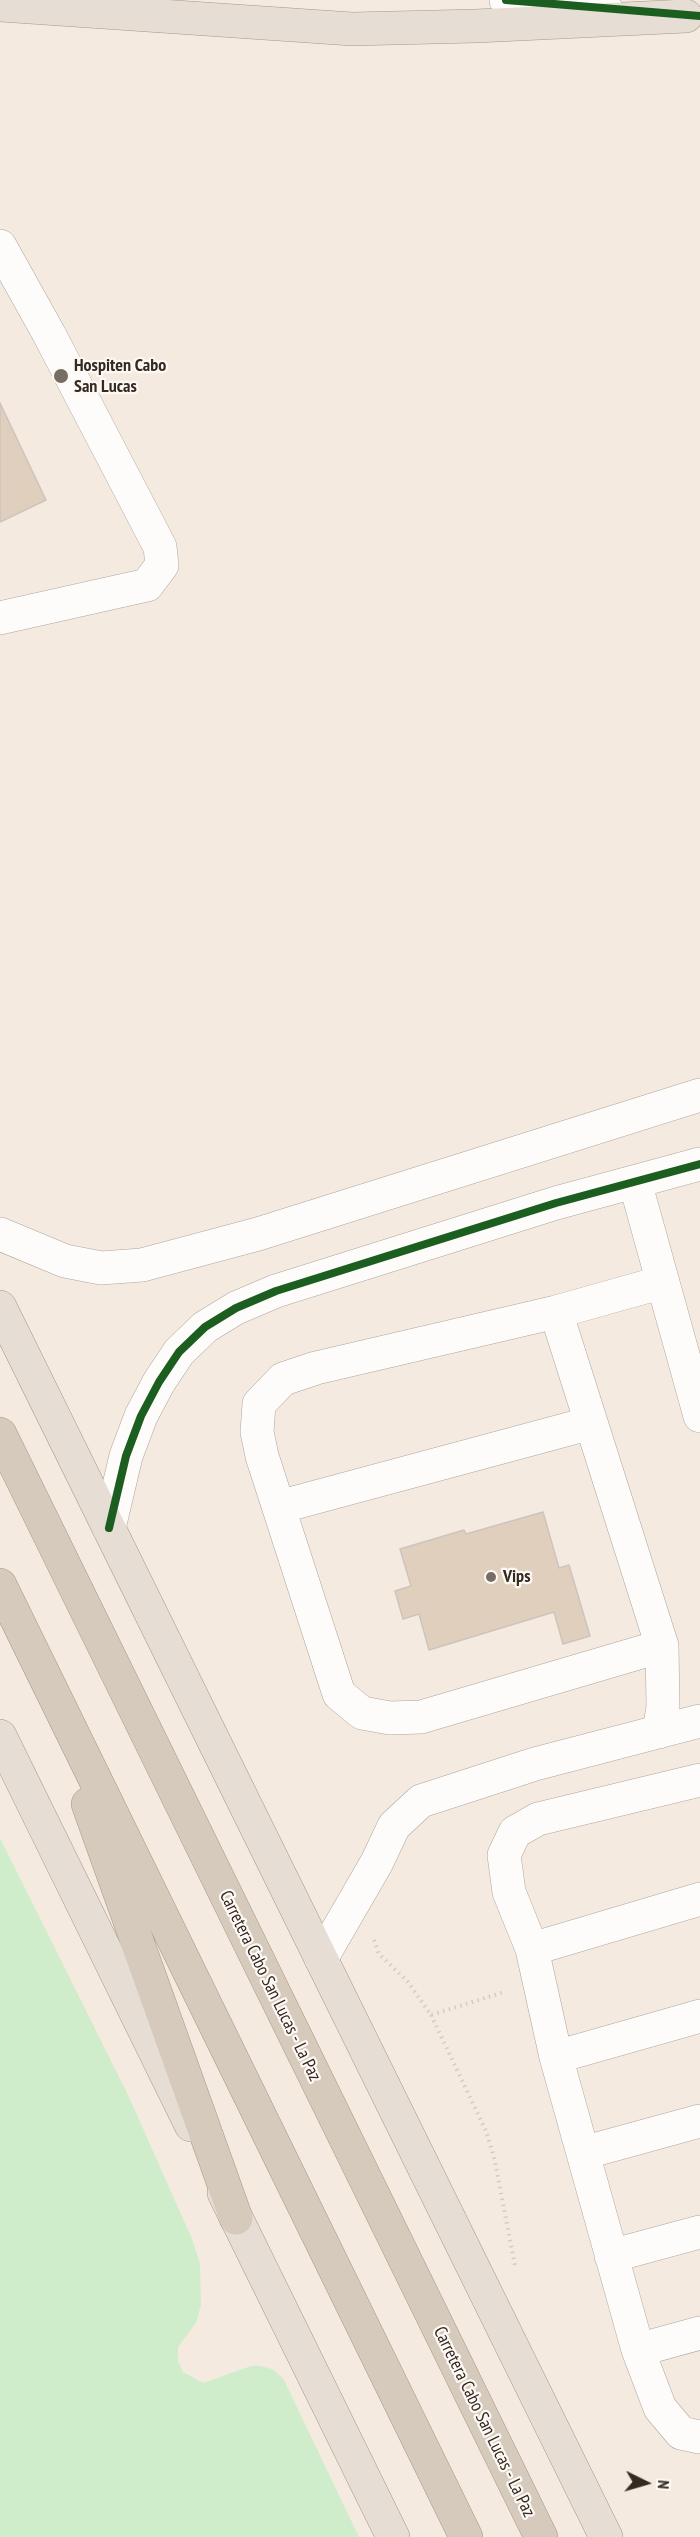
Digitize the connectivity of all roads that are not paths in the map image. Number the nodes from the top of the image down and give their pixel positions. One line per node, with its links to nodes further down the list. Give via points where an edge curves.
1 (506, 0): 3 (street)
2 (0, 5): 3 (main road, via 352,29)
3 (693, 16)
4 (0, 246): 5 (street, via 160,547 162,565 147,585)
5 (0, 618)
6 (700, 1095): 9 (street, via 258,1234 142,1265 101,1268 65,1261)
7 (700, 1164): 8 (street)
8 (635, 1182): 10 (street); 17 (street, via 276,1291 205,1327 179,1352 141,1416 126,1455)
9 (0, 1234)
10 (663, 1282): 12 (street); 13 (street)
11 (0, 1307): 17 (main road)
12 (556, 1312): 14 (street); 16 (street, via 315,1368 283,1379 259,1404 257,1432)
13 (700, 1416)
14 (591, 1423): 16 (street); 19 (street)
15 (0, 1434): 40 (highway, Carretera Cabo San Lucas - La Paz)
16 (279, 1507): 19 (street, via 339,1694 362,1713 390,1718 422,1717)
17 (109, 1528): 27 (main road)
18 (0, 1585): 20 (highway)
19 (662, 1646): 22 (street, via 663,1707)
20 (32, 1650): 32 (highway); 39 (highway)
21 (700, 1721): 22 (street)
22 (659, 1732): 27 (street, via 535,1764 421,1801 394,1826)
23 (0, 1736): 32 (main road)
24 (700, 1780): 26 (street, via 538,1819 515,1832 504,1855 509,1892)
25 (700, 1899): 26 (street)
26 (532, 1949): 29 (street)
27 (321, 1959): 41 (main road)
28 (700, 2016): 29 (street)
29 (556, 2056): 31 (street)
30 (700, 2121): 31 (street)
31 (582, 2153): 34 (street)
32 (236, 2218): 38 (main road)
33 (700, 2232): 34 (street)
34 (611, 2256): 36 (street)
35 (700, 2333): 36 (street)
36 (638, 2350): 37 (street, via 660,2408 681,2433)
37 (700, 2437)
38 (393, 2537)
39 (466, 2537)
40 (541, 2537)
41 (606, 2537)

